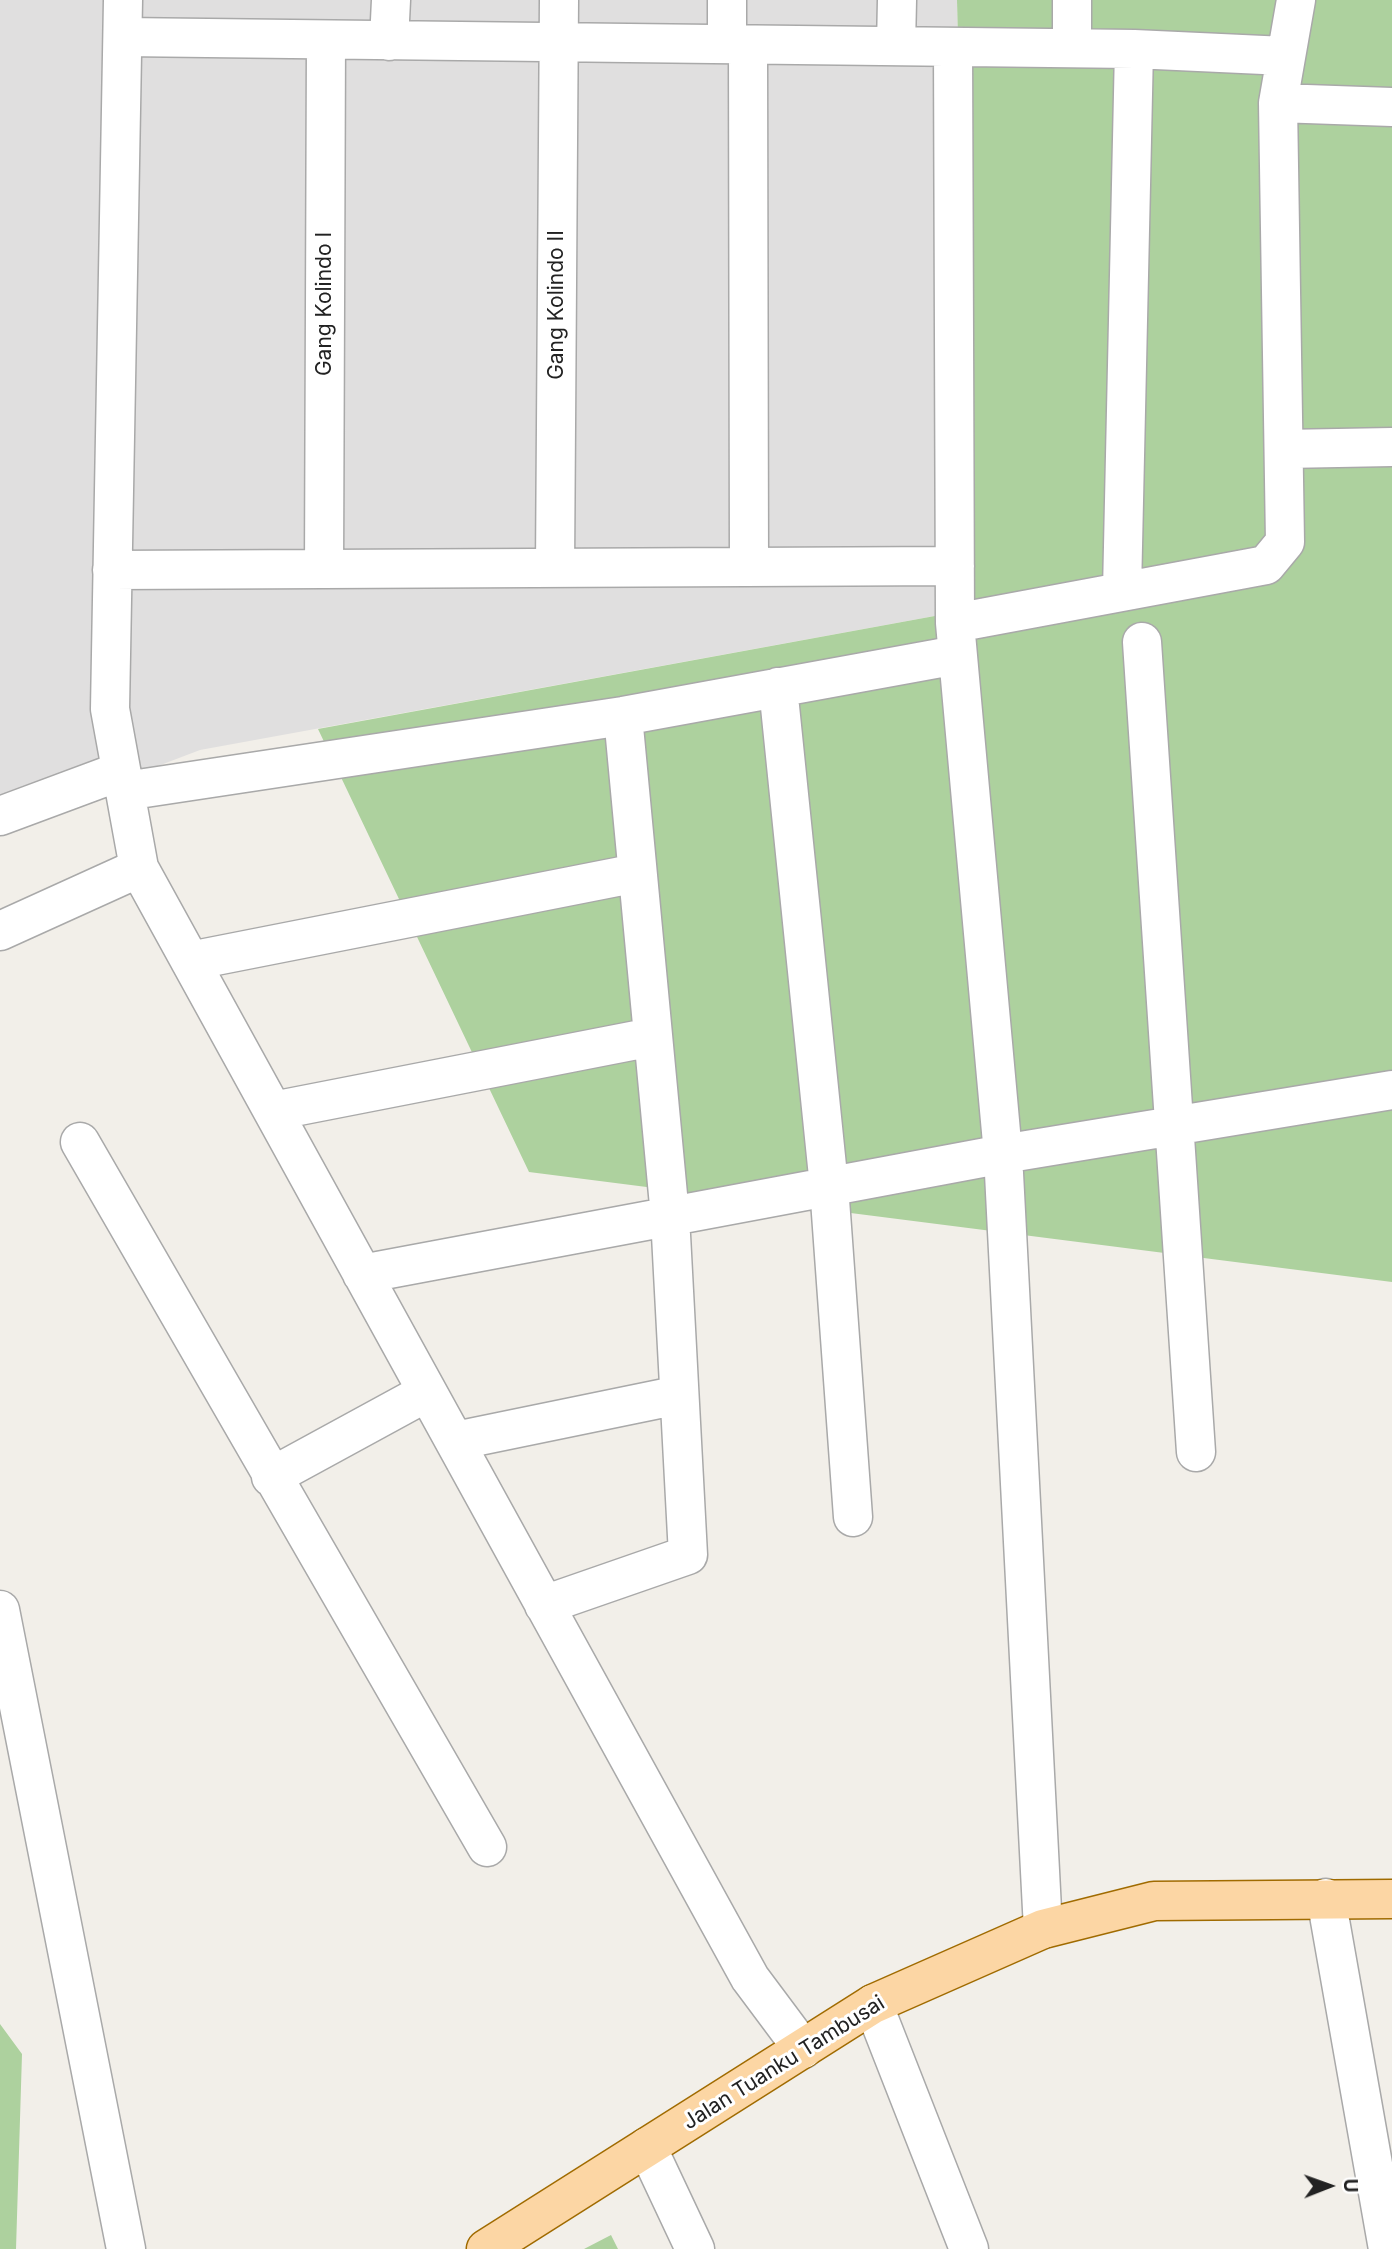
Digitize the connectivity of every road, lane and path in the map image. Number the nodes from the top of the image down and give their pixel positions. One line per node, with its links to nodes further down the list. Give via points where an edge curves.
1 (123, 0): 8 (street)
2 (390, 0): 10 (street)
3 (559, 0): 11 (street, Gang Kolindo II)
4 (727, 0): 12 (street)
5 (897, 0): 13 (street)
6 (1072, 0): 15 (street)
7 (1296, 0): 17 (street)
8 (123, 37): 9 (street); 26 (street)
9 (326, 40): 10 (street); 25 (street, Gang Kolindo I)
10 (389, 41): 11 (street)
11 (559, 43): 12 (street); 23 (street, Gang Kolindo II)
12 (738, 45): 13 (street); 24 (street)
13 (896, 47): 14 (street)
14 (953, 47): 15 (street); 22 (street)
15 (1072, 48): 16 (street)
16 (1134, 49): 17 (street); 27 (street)
17 (1286, 56): 18 (street)
18 (1278, 103): 19 (street); 21 (street)
19 (1392, 107)
20 (1392, 447): 21 (street)
21 (1284, 449): 27 (street, via 1285,542 1266,565)
22 (955, 566): 24 (street); 28 (street)
23 (555, 567): 24 (street); 25 (street)
24 (749, 567)
25 (324, 569): 26 (street)
26 (112, 570): 32 (street, via 110,709)
27 (1122, 591): 28 (street)
28 (956, 639): 30 (street); 43 (street)
29 (1142, 642): 41 (street)
30 (778, 687): 31 (street); 44 (street)
31 (623, 716): 32 (street); 35 (street)
32 (123, 781): 33 (street); 34 (street)
33 (0, 816)
34 (139, 868): 36 (street); 37 (street)
35 (637, 873): 37 (street); 38 (street)
36 (0, 931)
37 (190, 961): 40 (street)
38 (652, 1037): 40 (street); 45 (street)
39 (1392, 1090): 41 (street)
40 (273, 1111): 46 (street)
41 (1176, 1126): 43 (street); 50 (street)
42 (80, 1142): 51 (street)
43 (1003, 1154): 44 (street); 58 (street)
44 (830, 1186): 45 (street); 52 (street)
45 (670, 1216): 46 (street); 48 (street)
46 (362, 1273): 47 (street)
47 (427, 1392): 49 (street); 51 (street)
48 (679, 1395): 49 (street); 53 (street, via 688,1555)
49 (455, 1441): 53 (street)
50 (1196, 1452)
51 (271, 1477): 55 (street)
52 (853, 1517)
53 (544, 1605): 60 (street, via 750,1978)
54 (0, 1610): 63 (street)
55 (487, 1847)
56 (1326, 1898): 57 (main road, Jalan Tuanku Tambusai); 58 (main road, Jalan Tuanku Tambusai, via 1154,1901); 62 (street)
57 (1392, 1899)
58 (1043, 1929): 59 (main road, Jalan Tuanku Tambusai)
59 (873, 2004): 60 (main road, Jalan Tuanku Tambusai); 66 (street)
60 (803, 2049): 61 (main road, Jalan Tuanku Tambusai)
61 (647, 2147): 64 (main road, Jalan Tuanku Tambusai); 65 (street)
62 (1384, 2164): 67 (street)
63 (126, 2249)
64 (486, 2249)
65 (695, 2249)
66 (969, 2249)
67 (1388, 2249)

